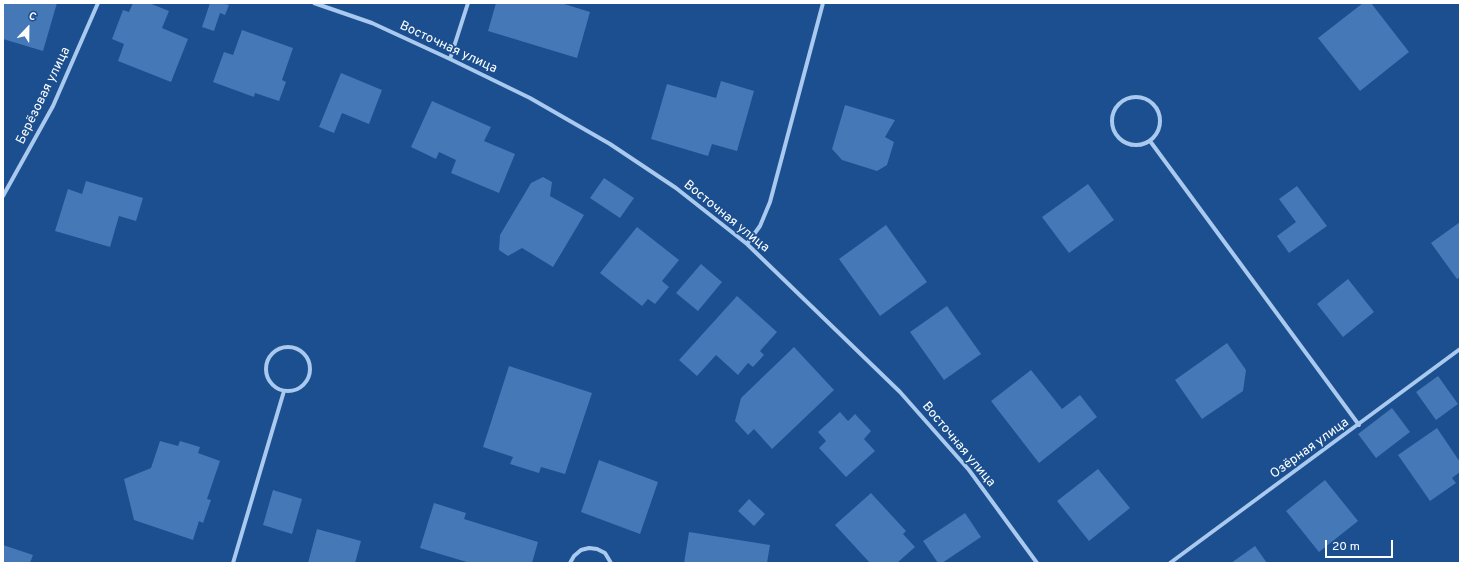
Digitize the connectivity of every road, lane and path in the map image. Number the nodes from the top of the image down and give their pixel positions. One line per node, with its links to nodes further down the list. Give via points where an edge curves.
1 (98, 3): 7 (street, Берёзовая улица, via 53,106)
2 (314, 3): 5 (street, Восточная улица, via 372,23)
3 (468, 3): 5 (street)
4 (823, 3): 8 (street, via 770,202 760,226)
5 (450, 59): 8 (street, Восточная улица, via 530,98 610,144 676,188)
6 (1150, 141): 6 (street, via 1142,145 1132,145 1116,136 1112,118 1121,102 1139,97 1148,100 1155,107 1160,125); 11 (street)
7 (3, 196)
8 (747, 244): 15 (street, Восточная улица, via 900,392 969,470)
9 (1460, 350): 11 (street, Озёрная улица)
10 (284, 391): 10 (street, via 270,381 266,373 267,364 276,351 292,348 306,357 309,374 306,382 300,387); 12 (street)
11 (1359, 425): 16 (street, Озёрная улица)
12 (233, 563)
13 (570, 563): 14 (street, via 581,550 589,548 605,553)
14 (611, 563)
15 (1037, 563)
16 (1170, 563)

